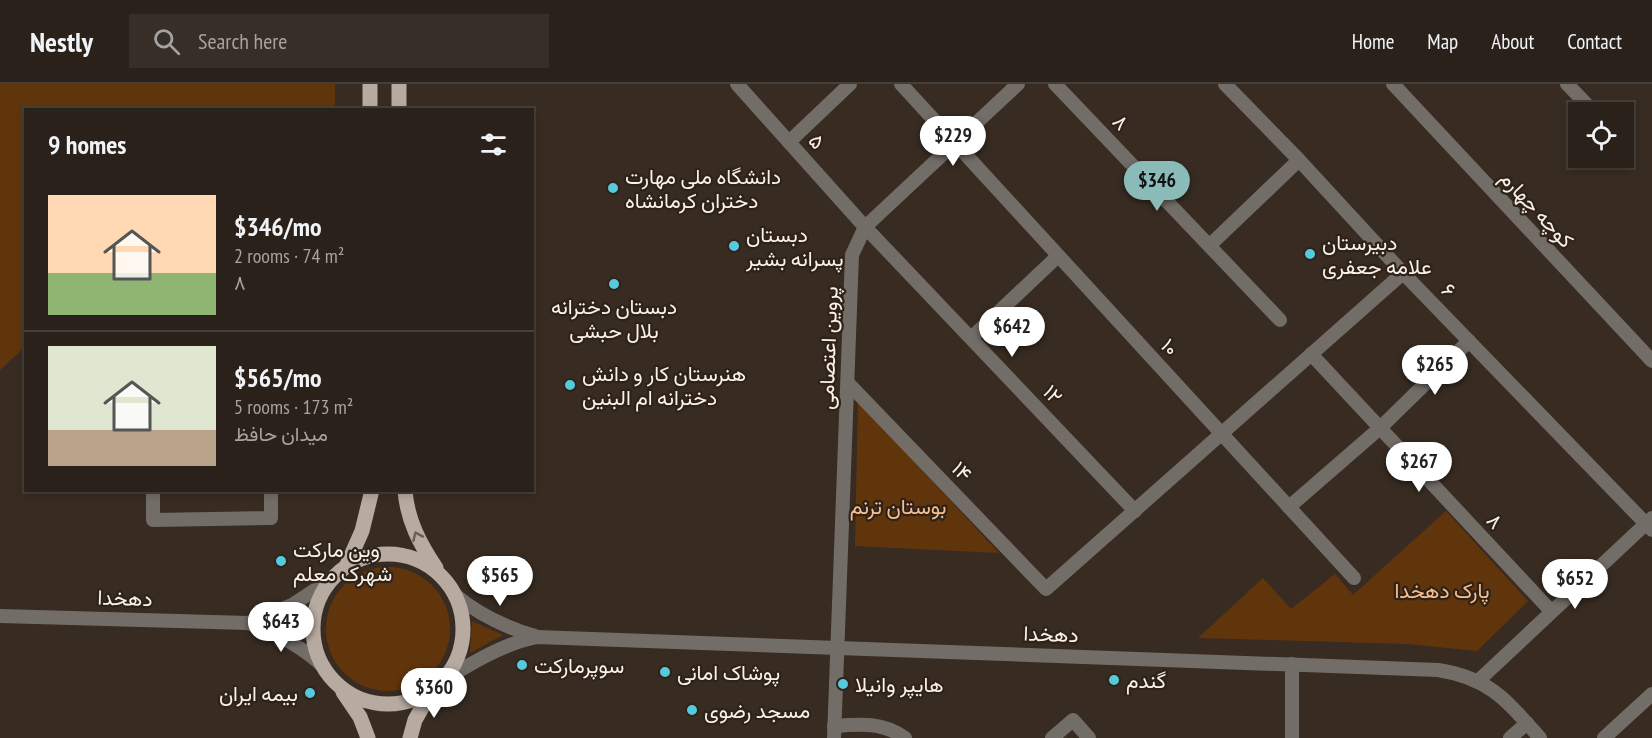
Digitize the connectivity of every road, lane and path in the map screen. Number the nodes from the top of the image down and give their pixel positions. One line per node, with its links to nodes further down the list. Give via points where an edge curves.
1 (370, 84): 12 (main road)
2 (399, 84): 13 (main road)
3 (737, 84): 14 (street, ۵)
4 (850, 84): 14 (street)
5 (901, 84): 15 (street, ۱۰)
6 (1018, 84): 15 (street, پروین اعتصامی)
7 (1055, 84): 18 (street, ۸)
8 (1225, 84): 16 (street, ۶)
9 (1393, 84): 25 (street, کوچه چهارم)
10 (1567, 84): 11 (street)
11 (1584, 102)
12 (370, 108)
13 (399, 108)
14 (789, 142): 17 (street, ۵)
15 (955, 144): 17 (street, پروین اعتصامی); 19 (street, ۱۰)
16 (1299, 160): 18 (street); 20 (street, ۶)
17 (865, 227): 22 (street, ۱۲); 26 (street, پروین اعتصامی, via 852,255)
18 (1210, 245): 21 (street, ۸)
19 (1058, 256): 22 (street); 28 (street, ۱۰)
20 (1403, 273): 23 (street, ۶); 24 (street)
21 (1280, 320)
22 (971, 338): 34 (street, ۱۲)
23 (1469, 341): 27 (street); 35 (street, ۶)
24 (1311, 354): 27 (street, ۸); 28 (street)
25 (1652, 361)
26 (848, 383): 34 (street, ۱۴, via 1046,589); 44 (street, پروین اعتصامی)
27 (1380, 428): 33 (street); 40 (street, ۸)
28 (1222, 434): 33 (street, ۱۰); 34 (street)
29 (153, 492): 30 (street, via 153,520 271,518)
30 (271, 492)
31 (372, 492): 36 (main road, via 362,531)
32 (405, 492): 37 (main road, one-way to 32, via 416,534)
33 (1289, 507): 38 (street, ۱۰)
34 (1135, 511)
35 (1650, 524): 40 (street)
36 (341, 571): 37 (main road, via 370,556 395,554 420,561); 42 (street, via 292,605); 46 (main road, via 324,591 314,619 314,639)
37 (441, 576): 39 (main road)
38 (1354, 578)
39 (454, 594): 43 (street, via 482,616); 49 (main road, via 462,613 462,644 455,664)
40 (1551, 611): 47 (street)
41 (0, 616): 42 (street, دهخدا)
42 (248, 623): 46 (street, via 282,636)
43 (537, 637): 44 (street, دهخدا); 49 (street, via 495,651)
44 (838, 647): 45 (street, دهخدا); 52 (street, پروین اعتصامی)
45 (1292, 664): 47 (street, دهخدا, via 1438,670); 58 (street)
46 (324, 667): 48 (main road)
47 (1478, 681): 51 (street, دهخدا, via 1499,695)
48 (338, 684): 49 (main road, via 364,700 384,704 414,700); 53 (main road, via 360,717)
49 (438, 685): 54 (main road, via 415,720)
50 (1652, 694): 61 (street)
51 (1527, 723): 59 (street); 60 (street, دهخدا)
52 (834, 732): 55 (street, via 871,723 897,731)
53 (368, 738)
54 (410, 738)
55 (905, 738)
56 (1052, 738): 57 (street, via 1073,720)
57 (1089, 738)
58 (1292, 738)
59 (1510, 738)
60 (1540, 738)
61 (1604, 738)

